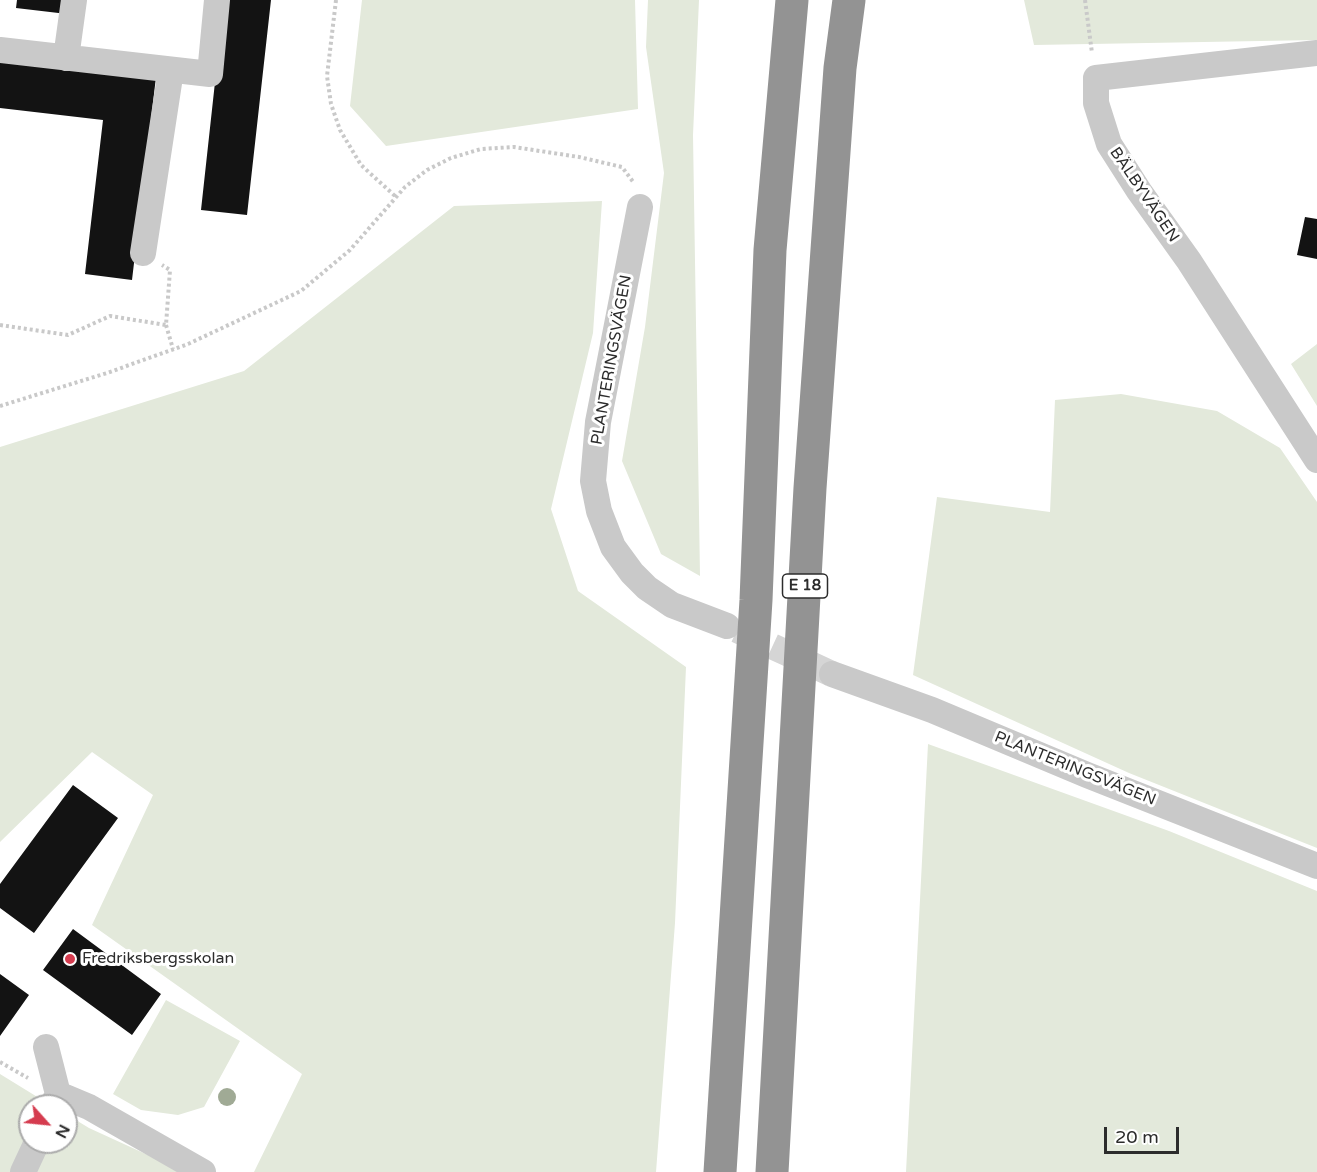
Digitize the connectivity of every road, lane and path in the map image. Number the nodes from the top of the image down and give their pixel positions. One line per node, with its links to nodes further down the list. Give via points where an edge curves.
1 (74, 0): 9 (street)
2 (217, 0): 10 (street, via 210,74)
3 (336, 0): 12 (path, via 327,76 331,104 340,130 362,165)
4 (792, 0): 29 (highway, via 770,250 756,600)
5 (849, 0): 30 (highway, E 18, via 840,68 811,476)
6 (1085, 0): 11 (path)
7 (0, 50): 9 (street)
8 (1317, 53): 11 (street)
9 (66, 58): 10 (street)
10 (171, 70): 14 (street)
11 (1096, 78): 19 (street, BÄLBYVÄGEN, via 1096,103 1109,144)
12 (395, 196): 13 (path, via 427,170 451,158 481,149 514,147 622,167 632,179); 17 (path, via 350,250 301,291)
13 (640, 207): 20 (street, PLANTERINGSVÄGEN, via 598,422 593,481 599,511 613,546 646,588 672,605)
14 (143, 253): 16 (path, via 170,270)
15 (0, 325): 16 (path, via 68,335 110,316)
16 (166, 325): 17 (path)
17 (173, 349): 18 (path)
18 (0, 406)
19 (1317, 460)
20 (727, 626)
21 (832, 674): 22 (street, PLANTERINGSVÄGEN, via 932,710)
22 (1317, 867)
23 (46, 1047): 24 (street)
24 (54, 1094)
25 (78, 1105): 28 (street, via 89,1107)
26 (31, 1154): 27 (street)
27 (23, 1172)
28 (203, 1172)
29 (720, 1172)
30 (772, 1172)

